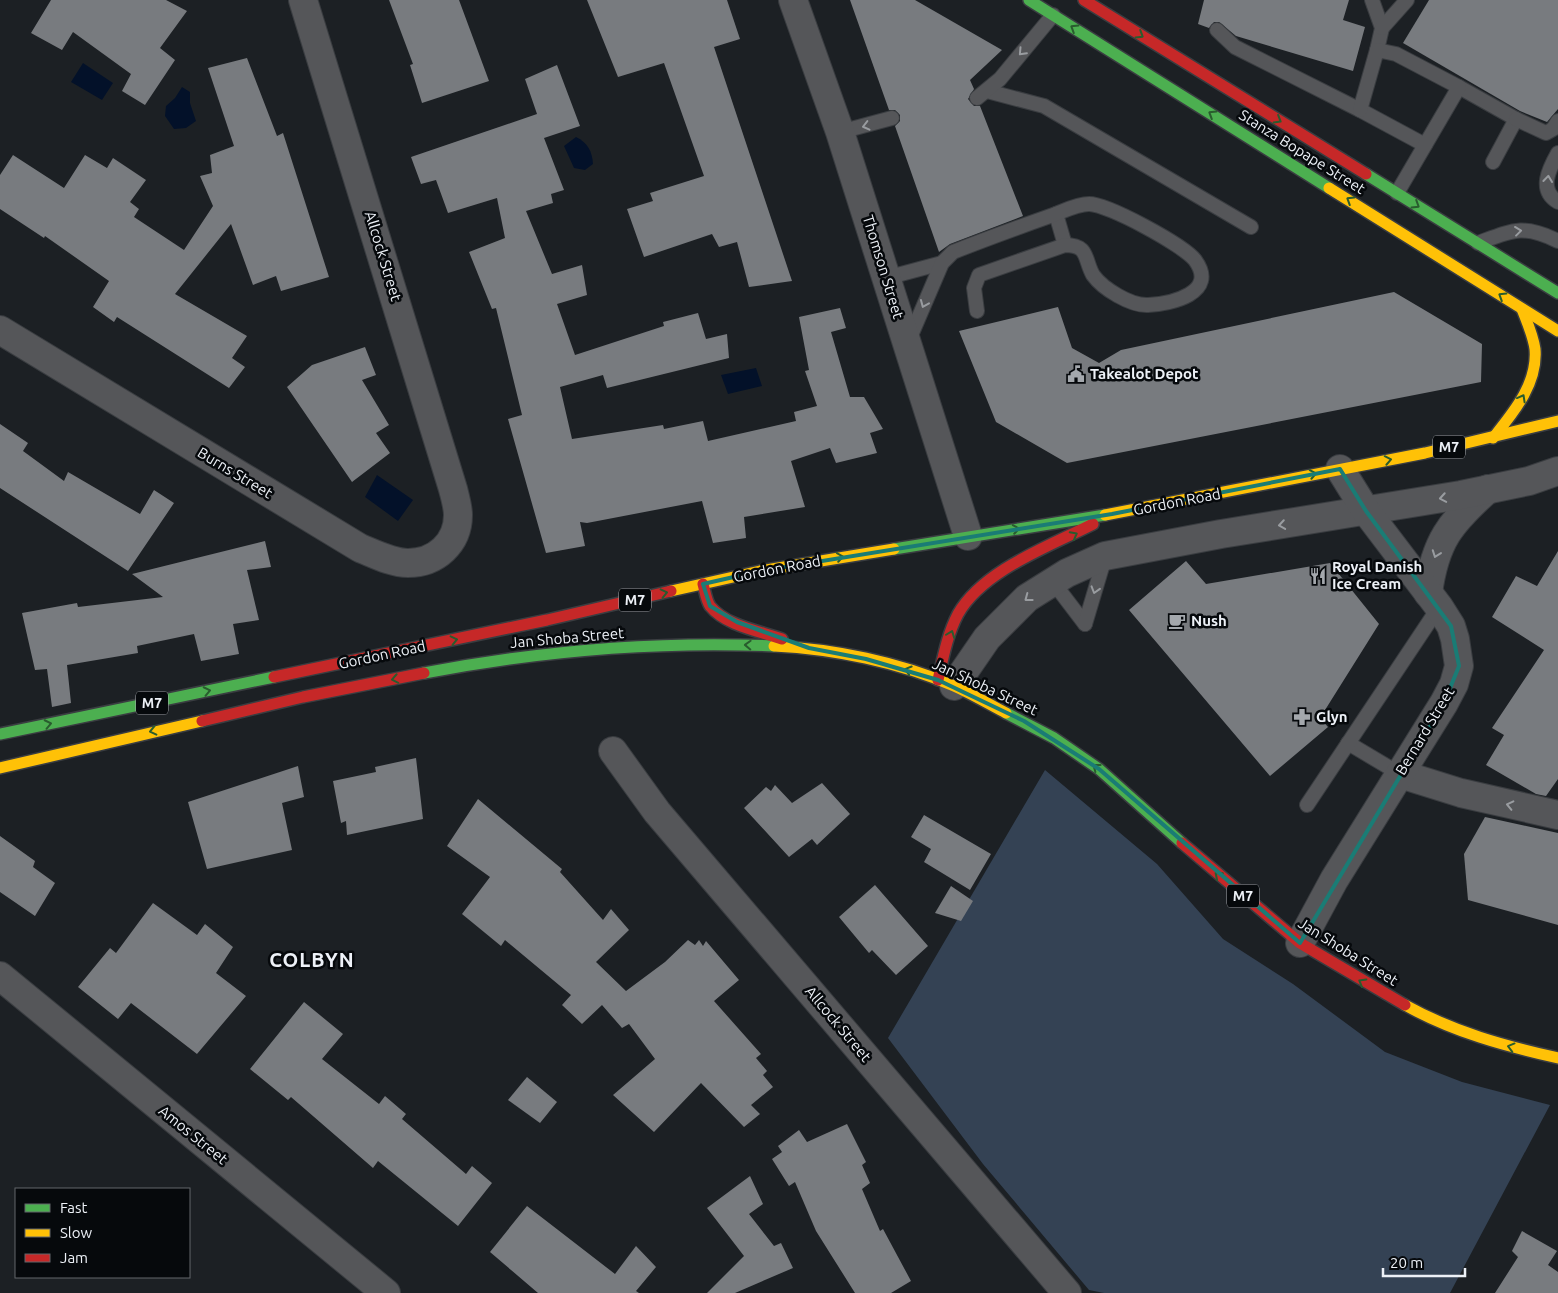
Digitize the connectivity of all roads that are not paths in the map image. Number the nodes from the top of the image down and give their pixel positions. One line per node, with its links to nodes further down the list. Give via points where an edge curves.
1 (303, 0): 41 (street, Allcock Street)
2 (793, 0): 16 (street, Thomson Street)
3 (1029, 0): 7 (main road, Stanza Bopape Street)
4 (1084, 0): 20 (main road, Stanza Bopape Street, one-way to 20)
5 (1372, 0): 8 (lane)
6 (1407, 0): 8 (lane)
7 (1054, 15): 23 (lane, one-way to 23, via 982,94 1020,98 1044,106); 30 (main road, Stanza Bopape Street, one-way to 7)
8 (1382, 28): 10 (lane)
9 (1217, 30): 12 (lane, via 1235,47)
10 (1377, 50): 11 (lane, via 1396,54); 12 (lane)
11 (1459, 87): 14 (lane); 17 (lane)
12 (1360, 110): 17 (lane)
13 (892, 118): 16 (lane, one-way to 16)
14 (1516, 119): 15 (lane, via 1546,133); 19 (lane)
15 (1558, 122)
16 (840, 132): 28 (street, Thomson Street)
17 (1425, 146): 20 (lane)
18 (1558, 153): 21 (lane, one-way to 18, via 1550,194 1546,182 1546,175)
19 (1493, 162)
20 (1397, 193): 25 (main road, Stanza Bopape Street, one-way to 25)
21 (1558, 202)
22 (1056, 214): 26 (lane); 26 (lane, via 1088,204 1114,209 1194,259 1201,273 1200,284 1186,297 1151,305 1132,303 1097,279 1080,249); 27 (lane, via 953,252)
23 (1251, 227)
24 (1558, 241): 25 (lane, one-way to 24, via 1509,232 1529,230)
25 (1477, 243): 29 (main road, Stanza Bopape Street)
26 (1065, 245): 31 (lane, via 979,275 974,288)
27 (942, 263): 28 (lane); 34 (lane, one-way to 34)
28 (886, 278): 34 (street, Thomson Street)
29 (1558, 293)
30 (1522, 309): 33 (main road, Stanza Bopape Street); 36 (main road, one-way to 30, via 1519,404 1533,369 1535,354)
31 (978, 311)
32 (0, 330): 41 (street, Burns Street, via 360,548 407,563 434,556 451,542 457,530)
33 (1558, 331)
34 (907, 345): 43 (street, Thomson Street)
35 (1558, 421): 36 (main road, Gordon Road / M7)
36 (1493, 438): 37 (main road, Gordon Road / M7, one-way to 36)
37 (1340, 469): 40 (street, Bernard Street); 42 (main road, Gordon Road / M7, one-way to 37)
38 (1558, 472): 39 (street)
39 (1488, 490): 40 (street, one-way to 40); 47 (street, one-way to 47, via 1463,511 1442,540 1431,570)
40 (1366, 511): 44 (street, one-way to 44); 47 (street, Bernard Street)
41 (458, 514)
42 (1112, 514): 43 (main road, Gordon Road / M7, one-way to 42); 49 (main road, one-way to 42, via 943,656 964,605 996,576)
43 (968, 536): 46 (main road, Gordon Road / M7, one-way to 43, via 760,570)
44 (1105, 556): 45 (street); 45 (lane, one-way to 45, via 1084,624)
45 (1053, 582): 49 (street, one-way to 49, via 1027,598)
46 (703, 584): 48 (main road, via 710,606 724,616); 50 (main road, Gordon Road / M7, one-way to 46, via 415,649)
47 (1434, 600): 51 (lane); 54 (street, Bernard Street, via 1451,626 1458,673 1444,703)
48 (809, 648): 49 (main road, Jan Shoba Street / M7, one-way to 48, via 866,659); 53 (main road, Jan Shoba Street / M7, one-way to 53, via 719,644 566,651 481,662 303,697)
49 (946, 683): 57 (main road, Jan Shoba Street / M7, one-way to 49, via 1238,892 1099,769 1024,721)
50 (0, 734)
51 (1348, 743): 54 (lane); 55 (lane)
52 (613, 751): 61 (street, Allcock Street, via 657,812)
53 (0, 768)
54 (1400, 774): 56 (street, one-way to 54, via 1461,793); 57 (street, Bernard Street)
55 (1307, 805)
56 (1558, 816)
57 (1300, 942): 59 (main road, Jan Shoba Street / M7, one-way to 57, via 1463,1032 1415,1011 1358,980)
58 (0, 976): 60 (street, Amos Street)
59 (1558, 1058)
60 (386, 1293)
61 (1067, 1293)

